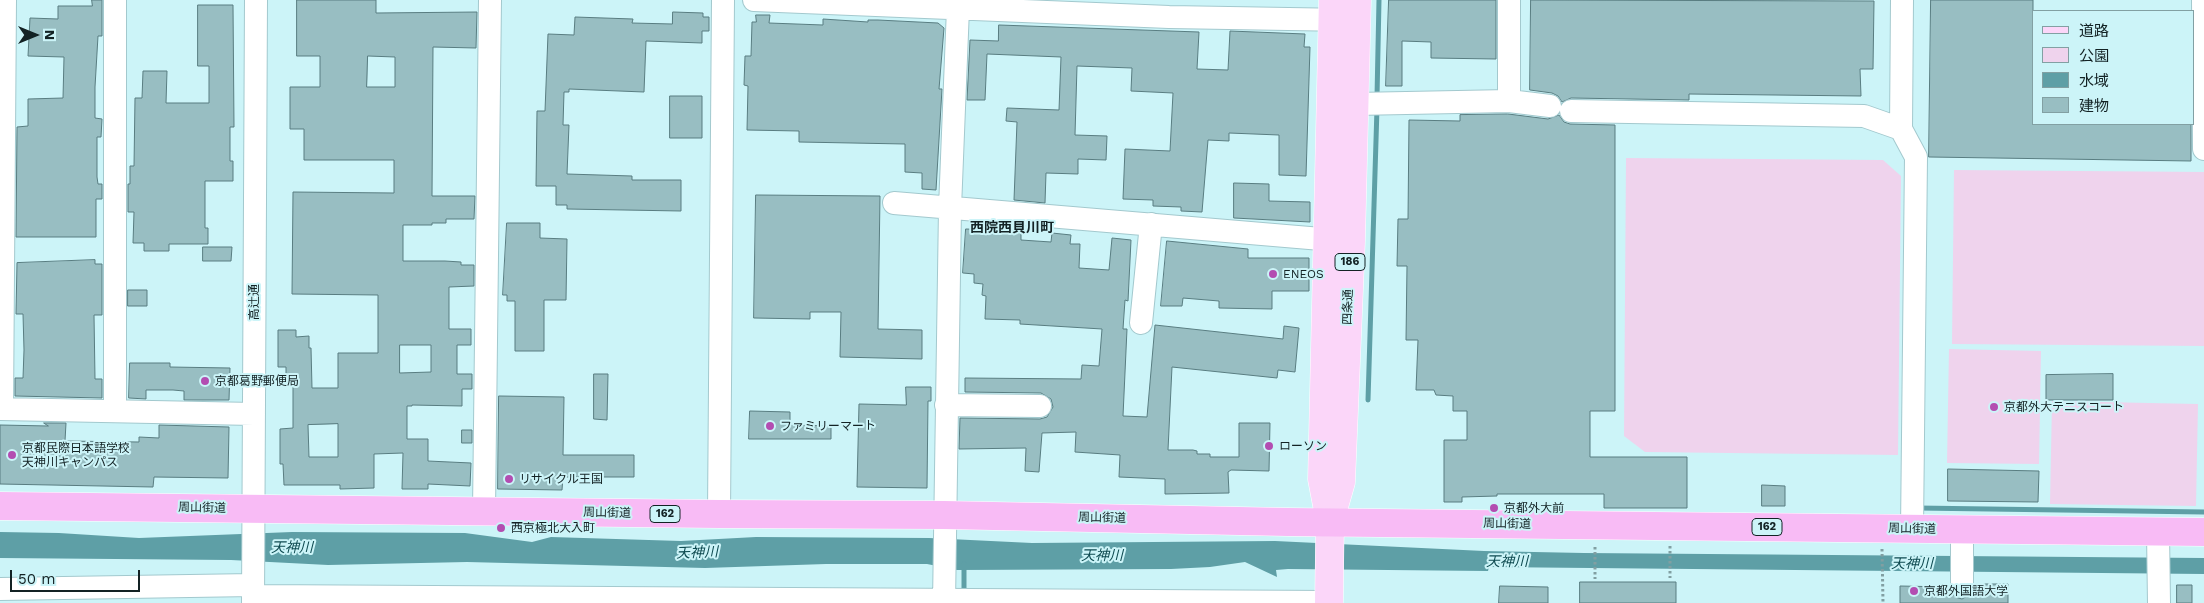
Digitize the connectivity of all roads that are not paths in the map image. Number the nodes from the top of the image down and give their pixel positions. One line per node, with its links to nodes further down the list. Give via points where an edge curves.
1 (115, 0): 26 (street)
2 (256, 0): 27 (street, 高辻通)
3 (490, 0): 29 (street)
4 (723, 0): 30 (street)
5 (754, 0): 9 (street)
6 (1509, 0): 14 (street)
7 (1902, 0): 16 (street)
8 (2203, 0): 17 (street)
9 (826, 2): 10 (street)
10 (958, 8): 11 (street, via 1169,17); 19 (street)
11 (1345, 10): 15 (main road, 四条通 / 186); 21 (main road, 四条通 / 186)
12 (3, 13): 13 (street)
13 (2, 75): 25 (street)
14 (1509, 101): 15 (street); 16 (street, via 1561,109 1864,116)
15 (1370, 104): 21 (main road, 四条通 / 186)
16 (1901, 129): 33 (street, via 1916,157)
17 (2204, 149)
18 (894, 203): 19 (street)
19 (950, 208): 20 (street); 23 (street)
20 (1150, 224): 21 (street); 22 (street)
21 (1339, 241): 34 (main road, 四条通 / 186, via 1341,482)
22 (1141, 323)
23 (946, 405): 24 (street); 32 (street)
24 (1040, 406)
25 (1, 409): 26 (street)
26 (114, 411): 27 (street)
27 (254, 414): 31 (street, 高辻通)
28 (0, 506): 31 (highway, 周山街道 / 162)
29 (484, 511): 30 (highway, 周山街道 / 162); 31 (highway, 周山街道 / 162)
30 (719, 514): 32 (highway, 周山街道 / 162)
31 (253, 518): 40 (street, 高辻通)
32 (944, 524): 34 (highway, 周山街道 / 162); 43 (street)
33 (1912, 529): 34 (highway, 周山街道 / 162); 36 (highway, 周山街道 / 162)
34 (1330, 530): 45 (main road, 四条通 / 186)
35 (2204, 532): 37 (highway, 周山街道 / 162)
36 (1962, 536): 37 (highway, 周山街道 / 162); 38 (street)
37 (2158, 537): 41 (street)
38 (1962, 586)
39 (0, 588): 40 (street)
40 (253, 588): 42 (street)
41 (2159, 595)
42 (522, 600): 43 (street)
43 (946, 601): 44 (street)
44 (984, 601): 45 (street)
45 (1329, 602)

